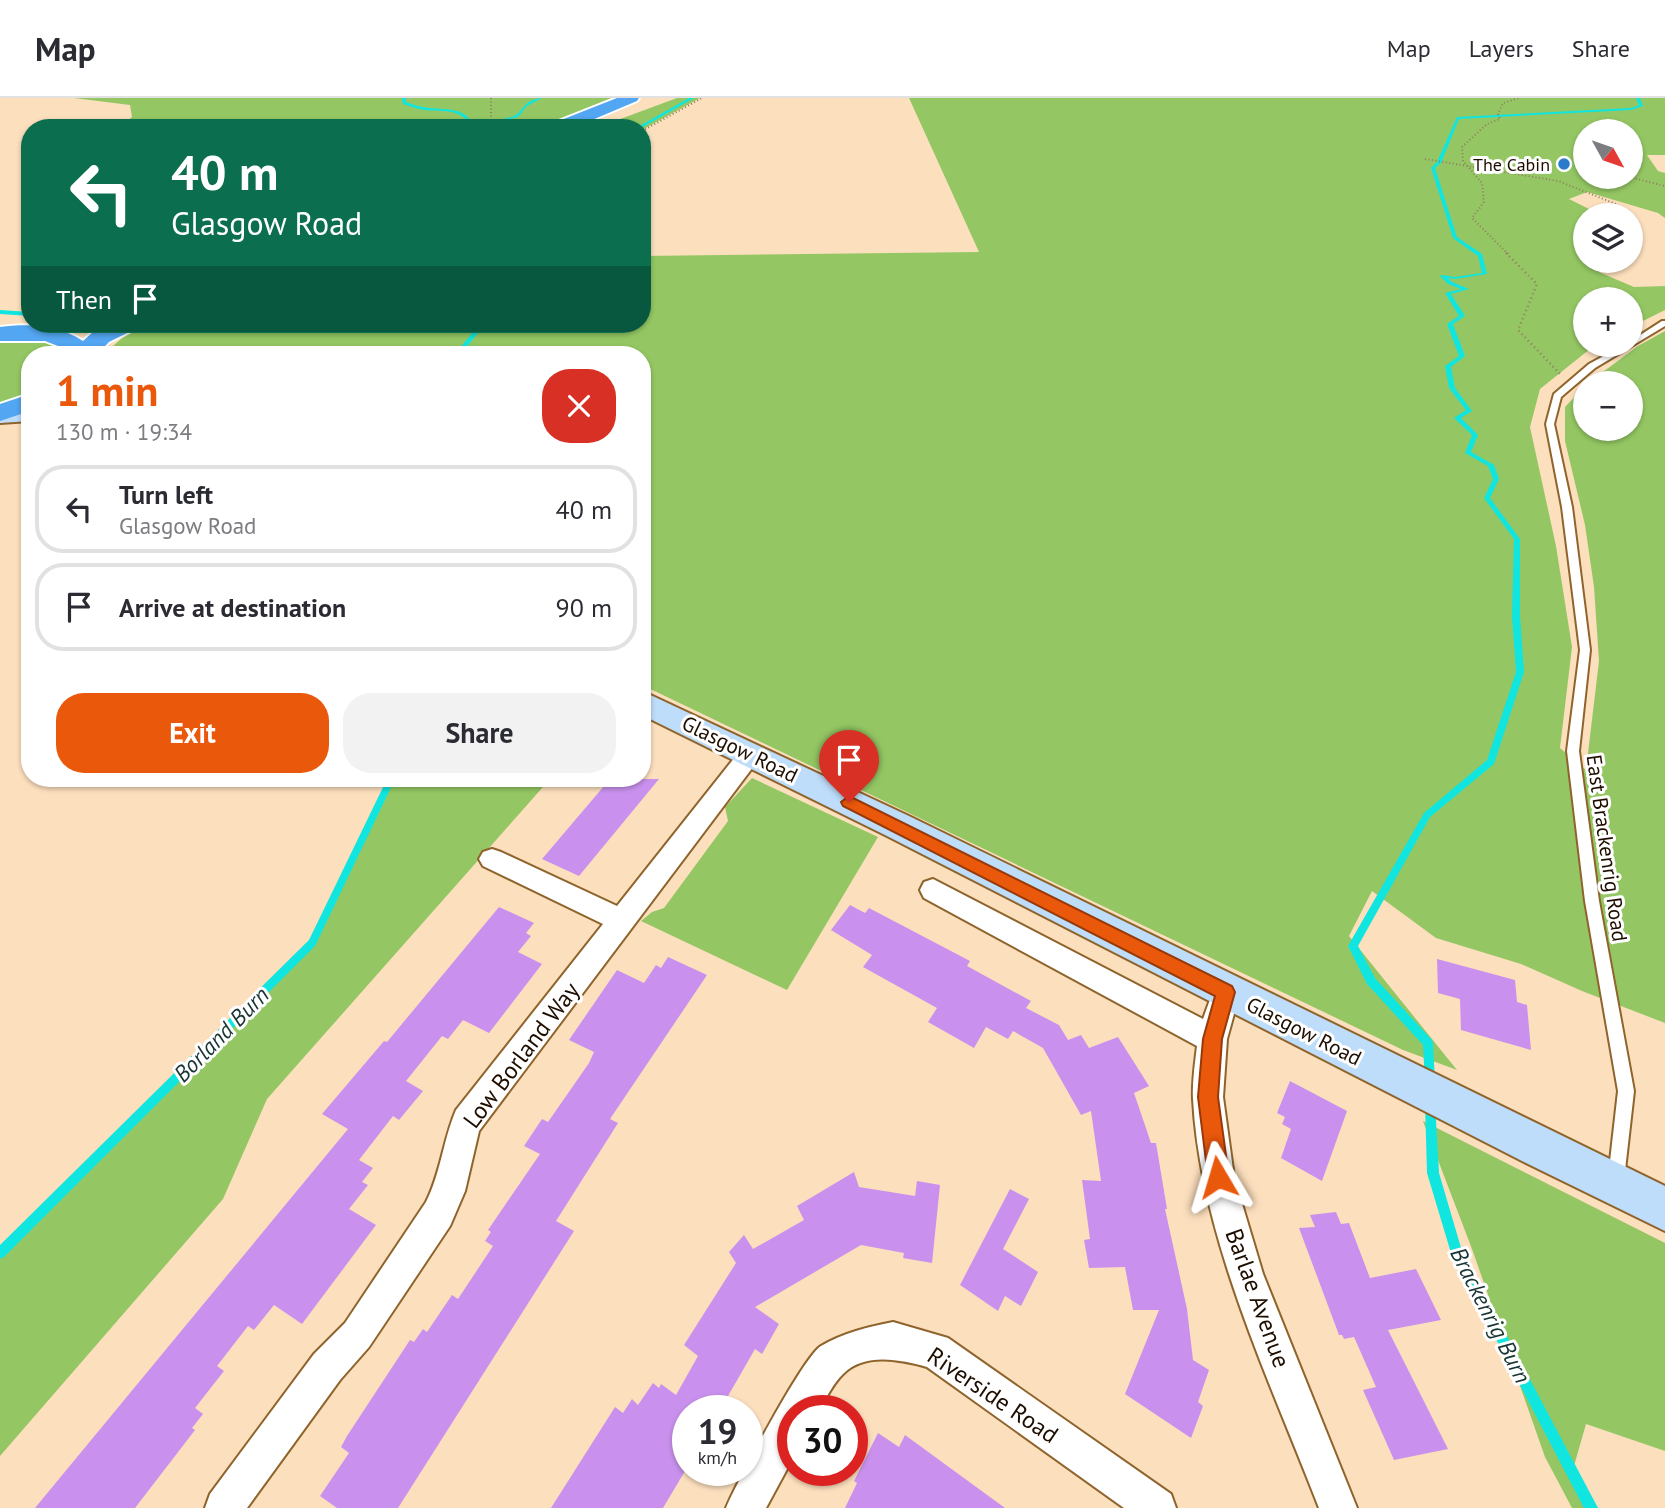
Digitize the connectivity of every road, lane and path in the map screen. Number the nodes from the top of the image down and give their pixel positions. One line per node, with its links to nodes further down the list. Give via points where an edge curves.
1 (491, 98): 5 (path)
2 (702, 98): 8 (path)
3 (1519, 98): 10 (path, via 1503,103 1500,119 1487,124 1462,148)
4 (638, 100): 6 (highway); 7 (highway)
5 (491, 119)
6 (583, 119)
7 (601, 119)
8 (651, 126)
9 (1424, 159): 10 (path)
10 (1466, 165): 13 (path, via 1558,181); 23 (path, via 1482,183 1484,202 1472,218 1537,284 1518,330)
11 (1643, 180): 12 (path)
12 (1665, 186)
13 (1613, 203)
14 (1665, 323): 19 (lane, East Brackenrig Road)
15 (21, 332): 18 (highway)
16 (33, 333): 20 (highway)
17 (109, 333): 21 (highway)
18 (0, 334)
19 (1643, 336)
20 (77, 346)
21 (92, 346)
22 (1608, 357): 23 (lane, East Brackenrig Road)
23 (1571, 384): 34 (lane, East Brackenrig Road, via 1557,396 1550,424 1567,507 1585,650 1573,751 1592,901 1626,1091)
24 (21, 406): 26 (highway)
25 (21, 414): 26 (main road)
26 (0, 415)
27 (651, 706): 28 (main road, Glasgow Road)
28 (751, 753): 31 (street, Low Borland Way); 32 (main road, Glasgow Road)
29 (492, 859): 31 (street)
30 (933, 890): 33 (street)
31 (621, 920): 38 (street, Low Borland Way, via 467,1121 449,1191 438,1214 357,1335 327,1367)
32 (1226, 992): 33 (street, Barlae Avenue); 34 (main road, Glasgow Road)
33 (1212, 1039): 41 (street, Barlae Avenue, via 1208,1097 1218,1177 1246,1275)
34 (1616, 1185): 35 (main road, Glasgow Road)
35 (1665, 1209)
36 (808, 1395): 40 (street, Riverside Road, via 831,1360 862,1346 893,1340 936,1350)
37 (777, 1449): 39 (street)
38 (224, 1508)
39 (745, 1508)
40 (1157, 1508)
41 (1338, 1508)

